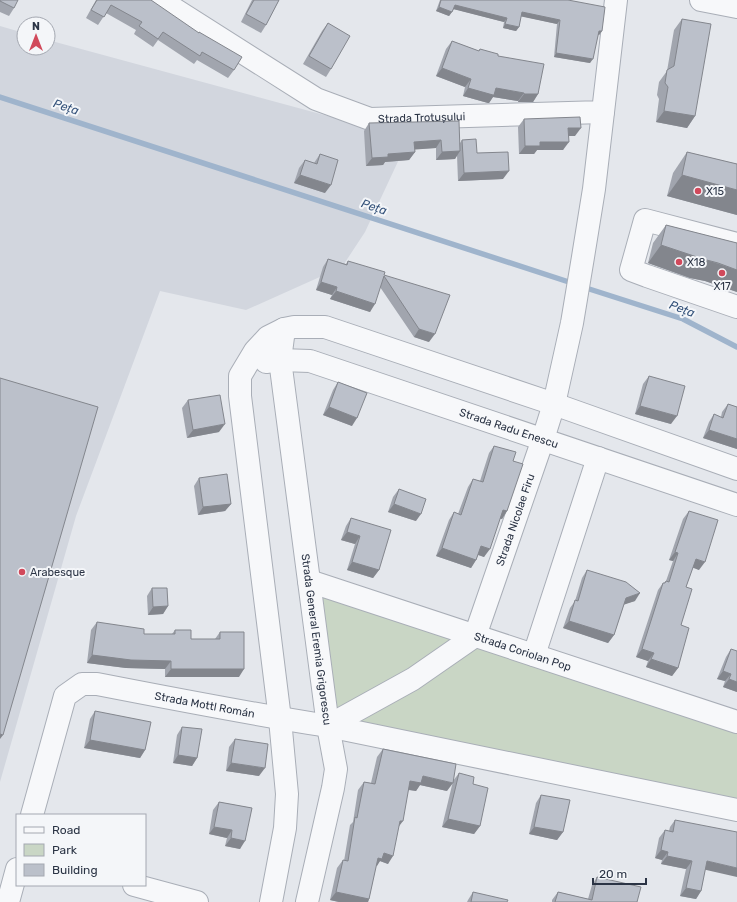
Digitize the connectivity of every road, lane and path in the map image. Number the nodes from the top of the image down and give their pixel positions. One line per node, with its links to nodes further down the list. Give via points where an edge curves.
1 (160, 0): 5 (street, Strada Trotușului, via 316,99 370,119)
2 (616, 0): 5 (street)
3 (702, 0): 4 (street)
4 (737, 7)
5 (603, 112): 11 (street, Strada Nicolae Firu, via 594,189 572,323)
6 (737, 244): 7 (street, via 645,220 631,270)
7 (737, 307)
8 (292, 328): 9 (street, Strada General Eremia Grigorescu); 10 (street, via 268,337); 11 (street, via 325,327)
9 (285, 364): 10 (street, Strada Radu Enescu); 12 (street, Strada Radu Enescu, via 310,361); 16 (street, Strada General Eremia Grigorescu)
10 (247, 365): 19 (street, via 240,376 240,396)
11 (554, 404): 12 (street, Strada Nicolae Firu); 14 (street)
12 (543, 439): 13 (street, Strada Radu Enescu); 17 (street, Strada Nicolae Firu)
13 (598, 458): 15 (street, Strada Radu Enescu); 18 (street)
14 (737, 469)
15 (737, 506)
16 (309, 581): 17 (street, Strada Coriolan Pop); 21 (street, Strada General Eremia Grigorescu)
17 (476, 636): 18 (street, Strada Coriolan Pop); 21 (street, via 413,679)
18 (534, 655): 20 (street, Strada Coriolan Pop)
19 (280, 719): 21 (street, Strada Mottl Román); 23 (street, Strada Mottl Román, via 97,684 82,684 65,696); 28 (street, via 287,794 285,828)
20 (737, 722)
21 (328, 726): 22 (street); 29 (street, Strada General Eremia Grigorescu, via 336,769)
22 (737, 810)
23 (32, 814)
24 (16, 873): 26 (street)
25 (138, 886): 27 (street)
26 (8, 902)
27 (197, 902)
28 (271, 902)
29 (307, 902)

